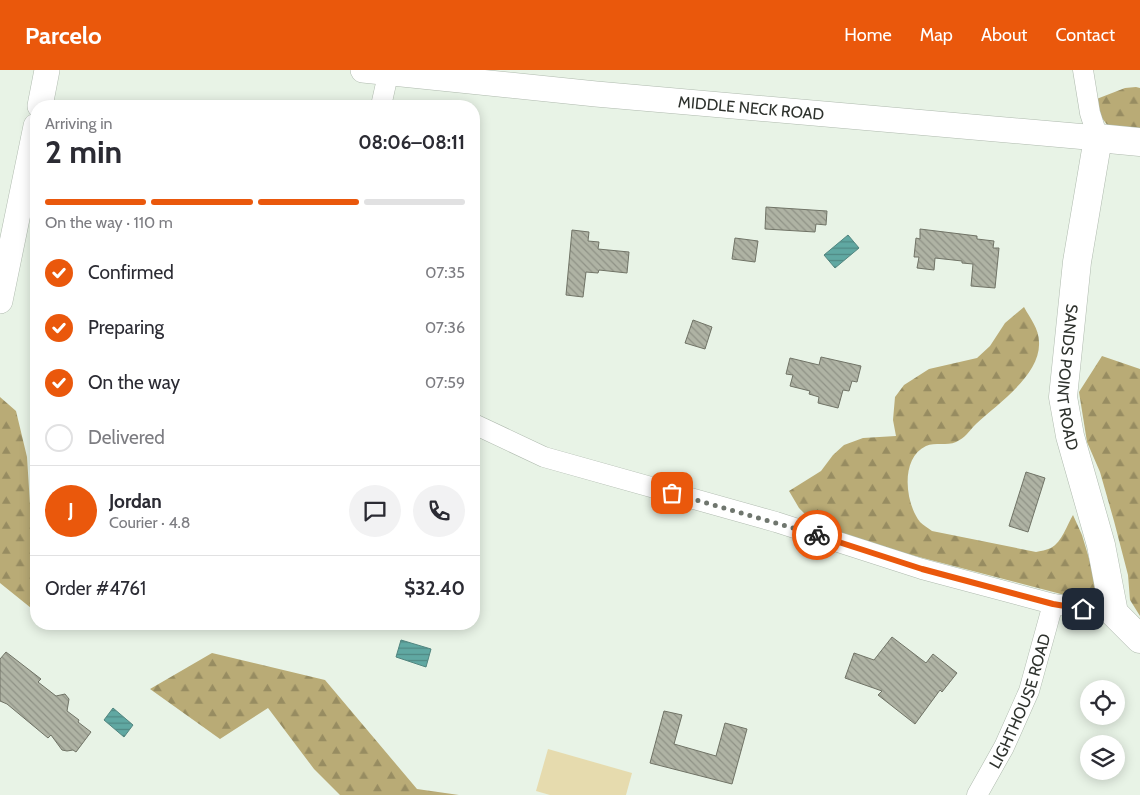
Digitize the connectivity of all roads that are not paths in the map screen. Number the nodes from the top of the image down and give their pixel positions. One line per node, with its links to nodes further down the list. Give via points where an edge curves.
1 (47, 70): 5 (street)
2 (363, 70): 4 (street, MIDDLE NECK ROAD)
3 (1083, 70): 7 (street)
4 (389, 71): 6 (street); 7 (street, MIDDLE NECK ROAD, via 596,94)
5 (41, 100)
6 (382, 100)
7 (1098, 138): 8 (main road, MIDDLE NECK ROAD); 13 (main road, SANDS POINT ROAD, via 1077,262 1063,397 1070,436 1102,545)
8 (1140, 142)
9 (30, 155): 10 (street)
10 (0, 301)
11 (480, 427): 12 (street, via 544,457 776,522 922,569)
12 (1053, 604): 13 (street); 15 (street, LIGHTHOUSE ROAD, via 1029,691 1004,747)
13 (1114, 613): 14 (main road)
14 (1140, 639)
15 (976, 795)

